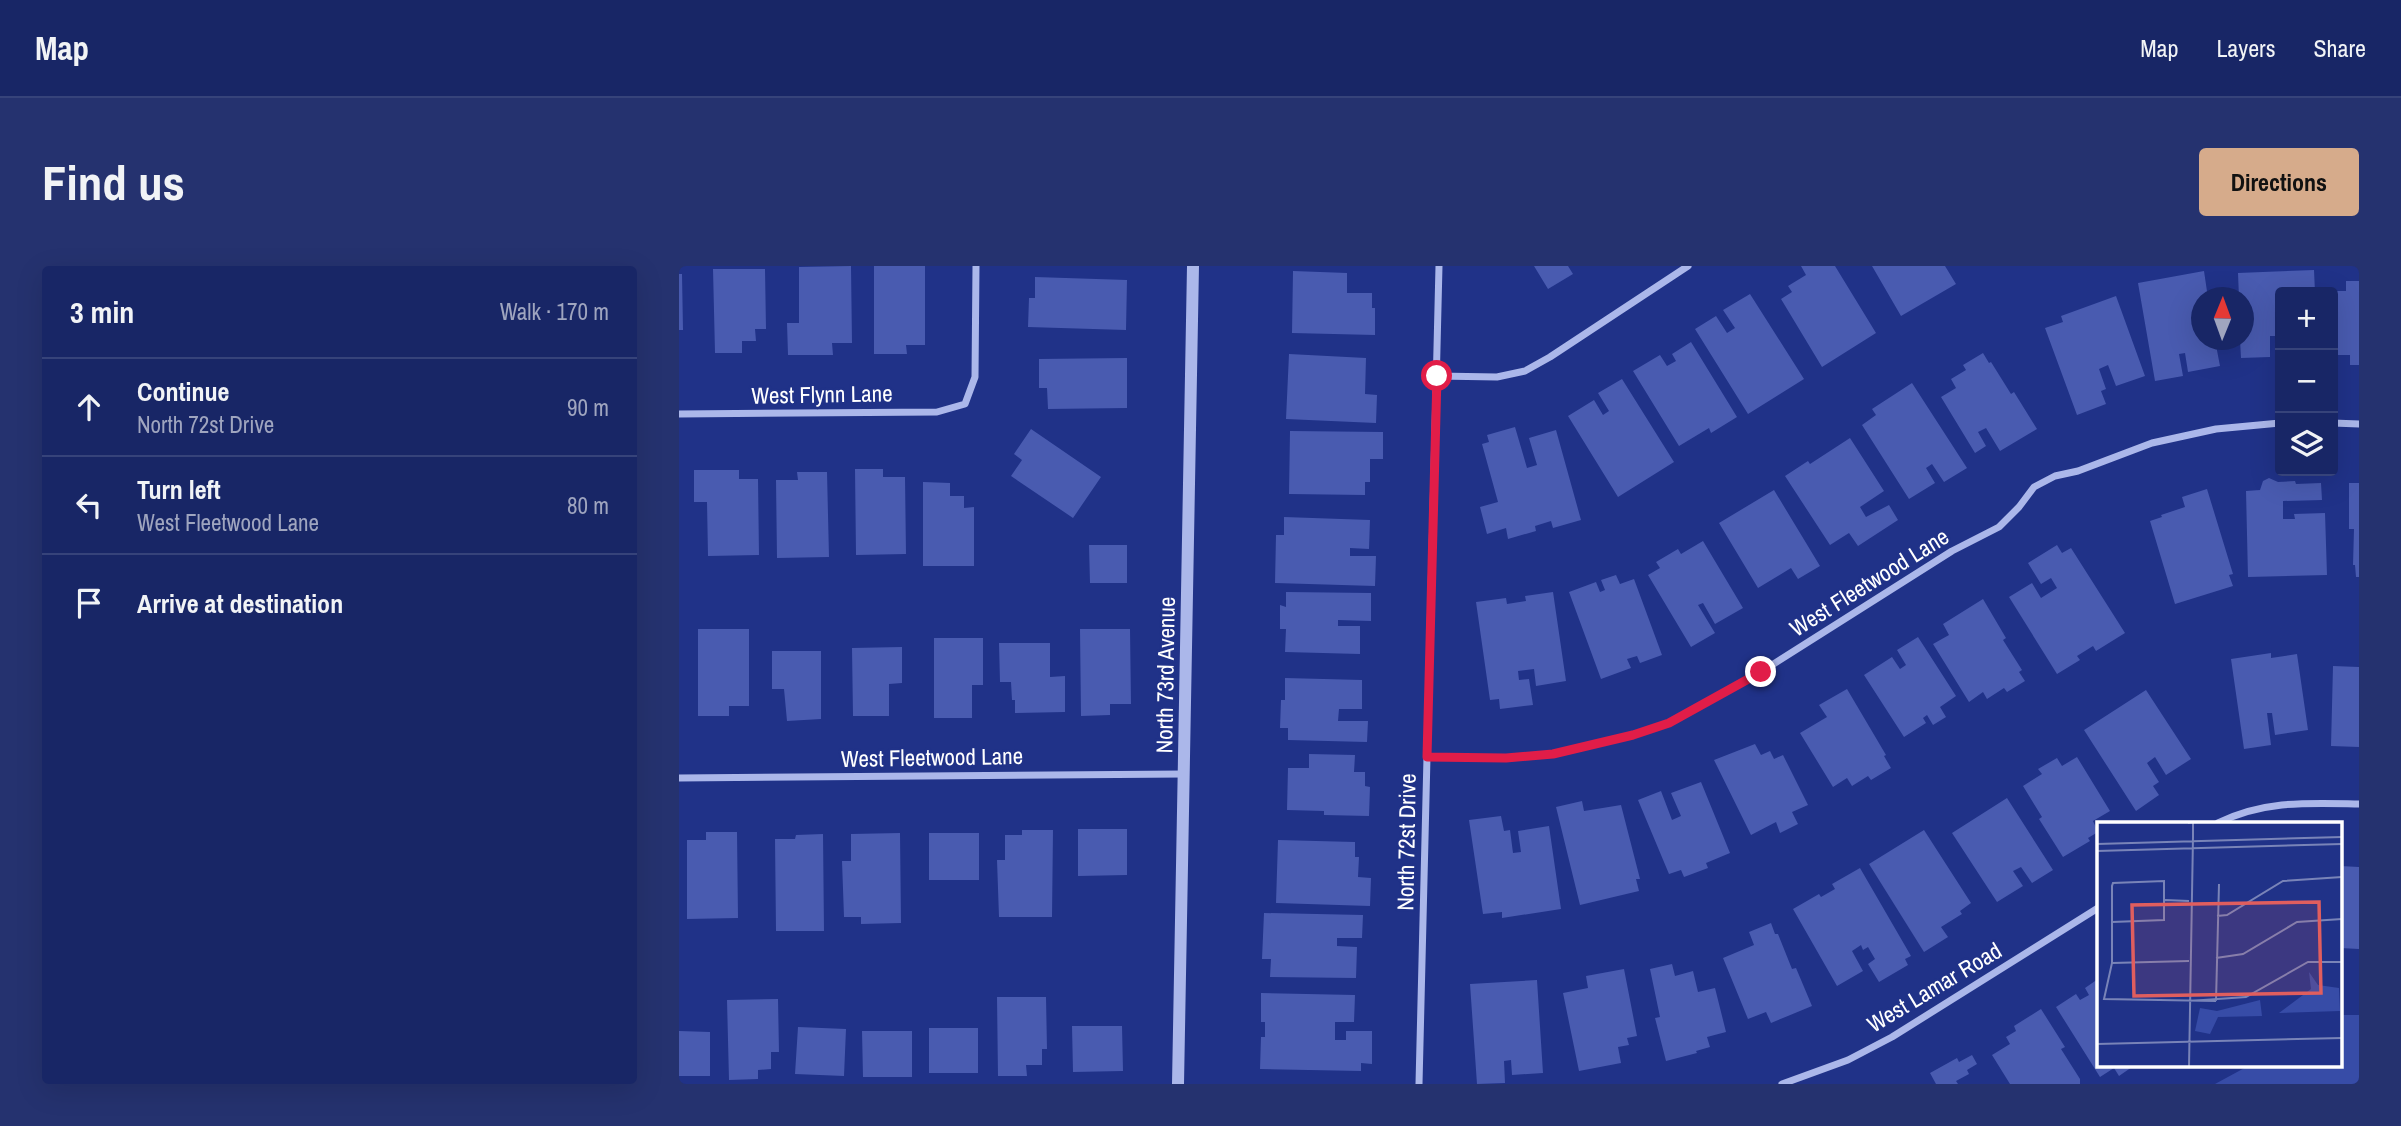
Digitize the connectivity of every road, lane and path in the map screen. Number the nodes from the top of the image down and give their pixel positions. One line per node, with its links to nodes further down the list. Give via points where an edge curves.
1 (976, 266): 6 (street, West Flynn Lane, via 975,377 965,404 937,412)
2 (1193, 266): 11 (street, North 73rd Avenue)
3 (1439, 266): 5 (street, North 72st Drive)
4 (1688, 266): 5 (street, via 1525,371 1497,377)
5 (1437, 376): 10 (street, North 72st Drive)
6 (679, 414)
7 (2275, 423): 10 (street, West Fleetwood Lane, via 2216,429 2152,443 2055,476 2034,487 1999,527 1669,723 1553,754)
8 (2338, 423): 9 (street)
9 (2359, 424)
10 (1427, 757): 17 (street, North 72st Drive)
11 (1185, 774): 12 (street, West Fleetwood Lane); 16 (street, North 73rd Avenue)
12 (679, 778)
13 (2359, 804): 14 (street, via 2274,804)
14 (2220, 822)
15 (2097, 909): 18 (street, West Lamar Road, via 1892,1037 1848,1060)
16 (1178, 1084)
17 (1419, 1084)
18 (1782, 1084)

